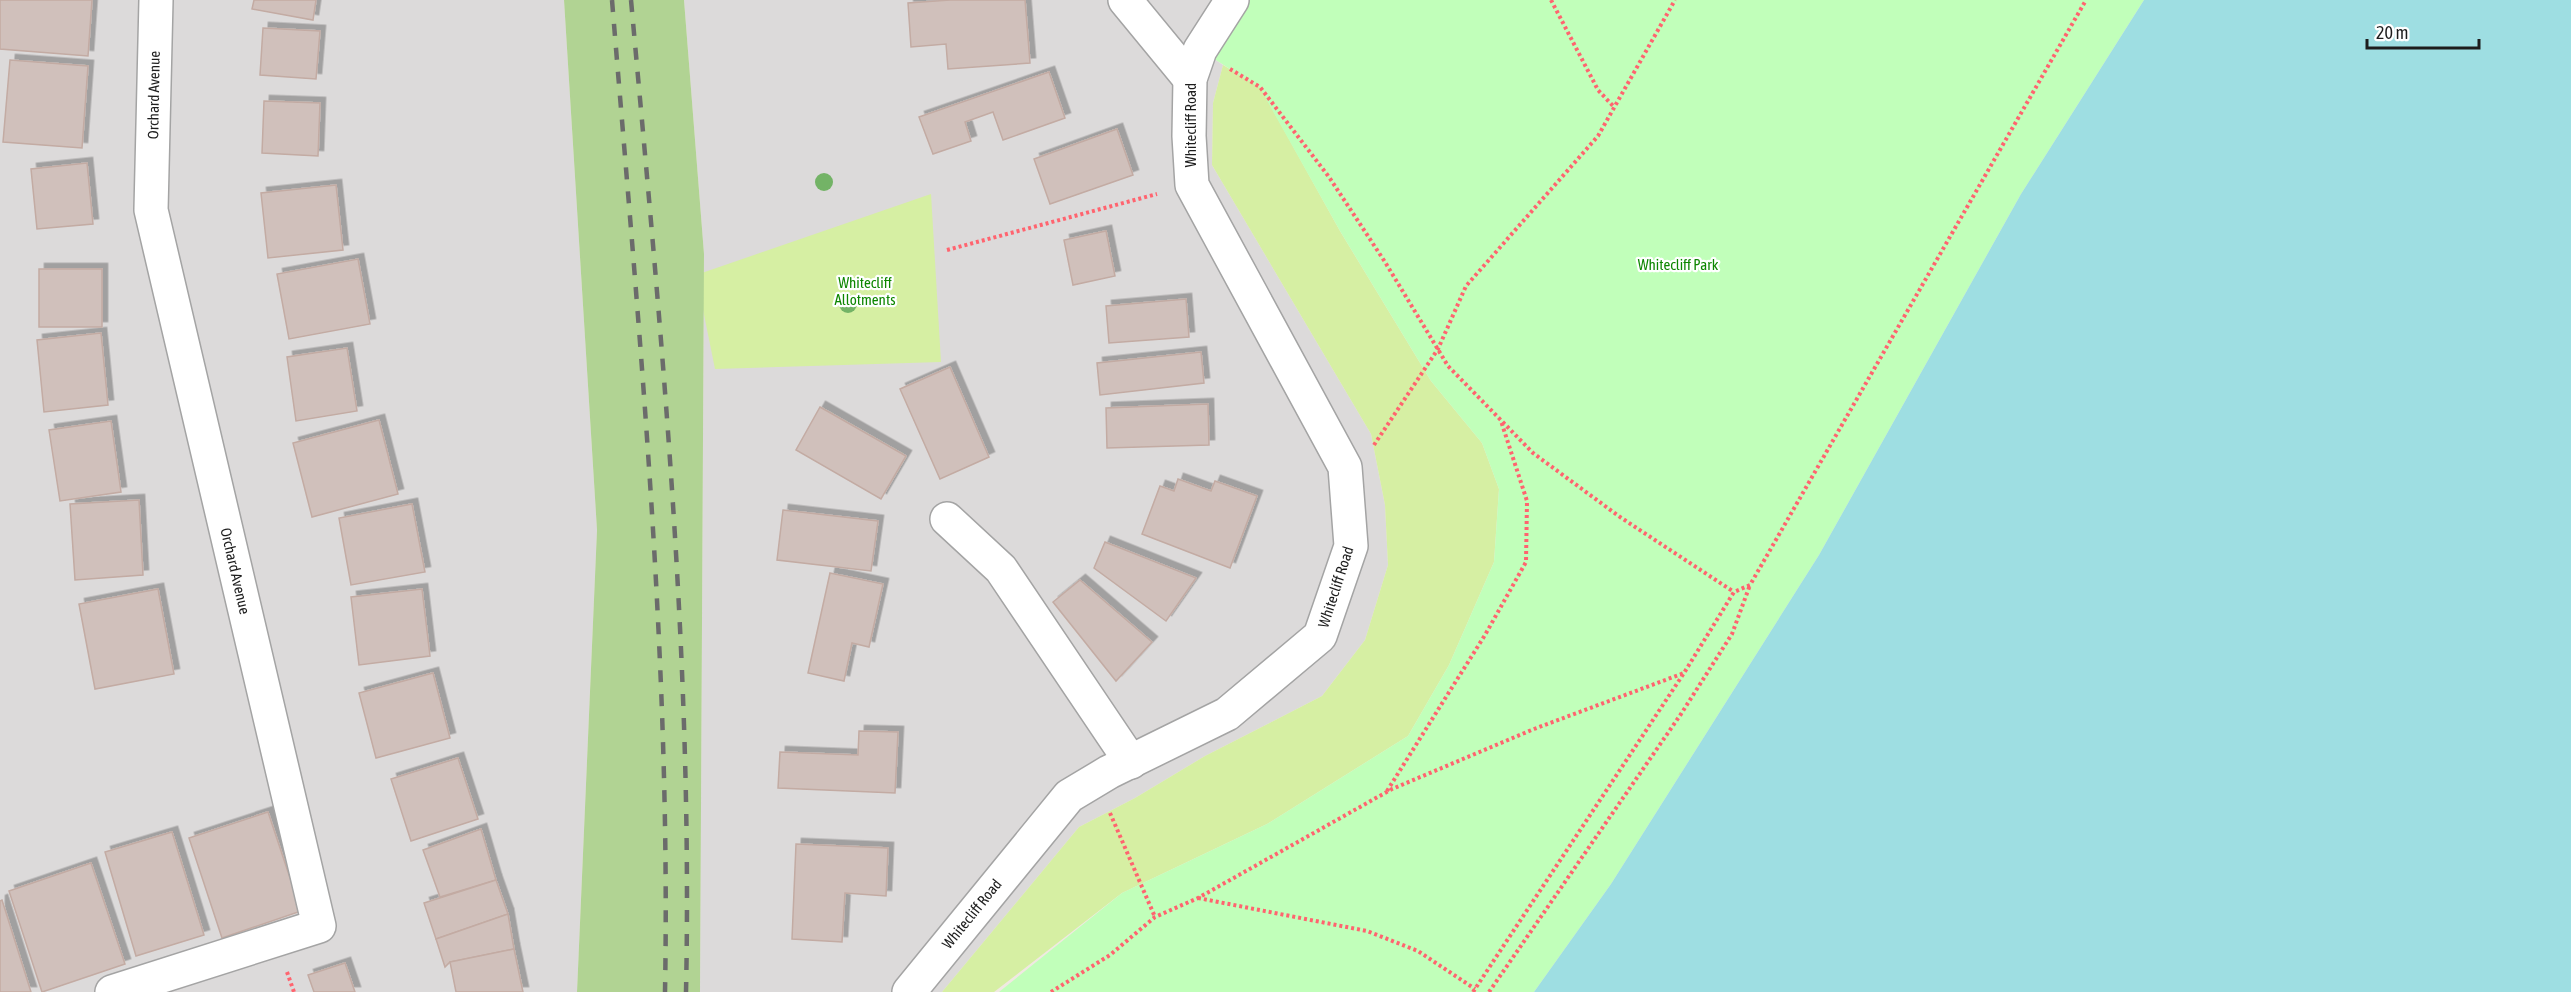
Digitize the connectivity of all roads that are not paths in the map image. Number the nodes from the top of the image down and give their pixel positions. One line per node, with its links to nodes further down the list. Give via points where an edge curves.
1 (156, 0): 7 (street, Orchard Avenue, via 151,210 319,926)
2 (1125, 0): 4 (street)
3 (1232, 0): 4 (street)
4 (1195, 64): 6 (street, Whitecliff Road, via 1189,136 1192,185 1345,467 1351,546 1320,636 1227,714)
5 (947, 519): 6 (street, via 1001,569)
6 (1131, 762): 8 (street, Whitecliff Road, via 1069,795)
7 (112, 992)
8 (909, 992)

